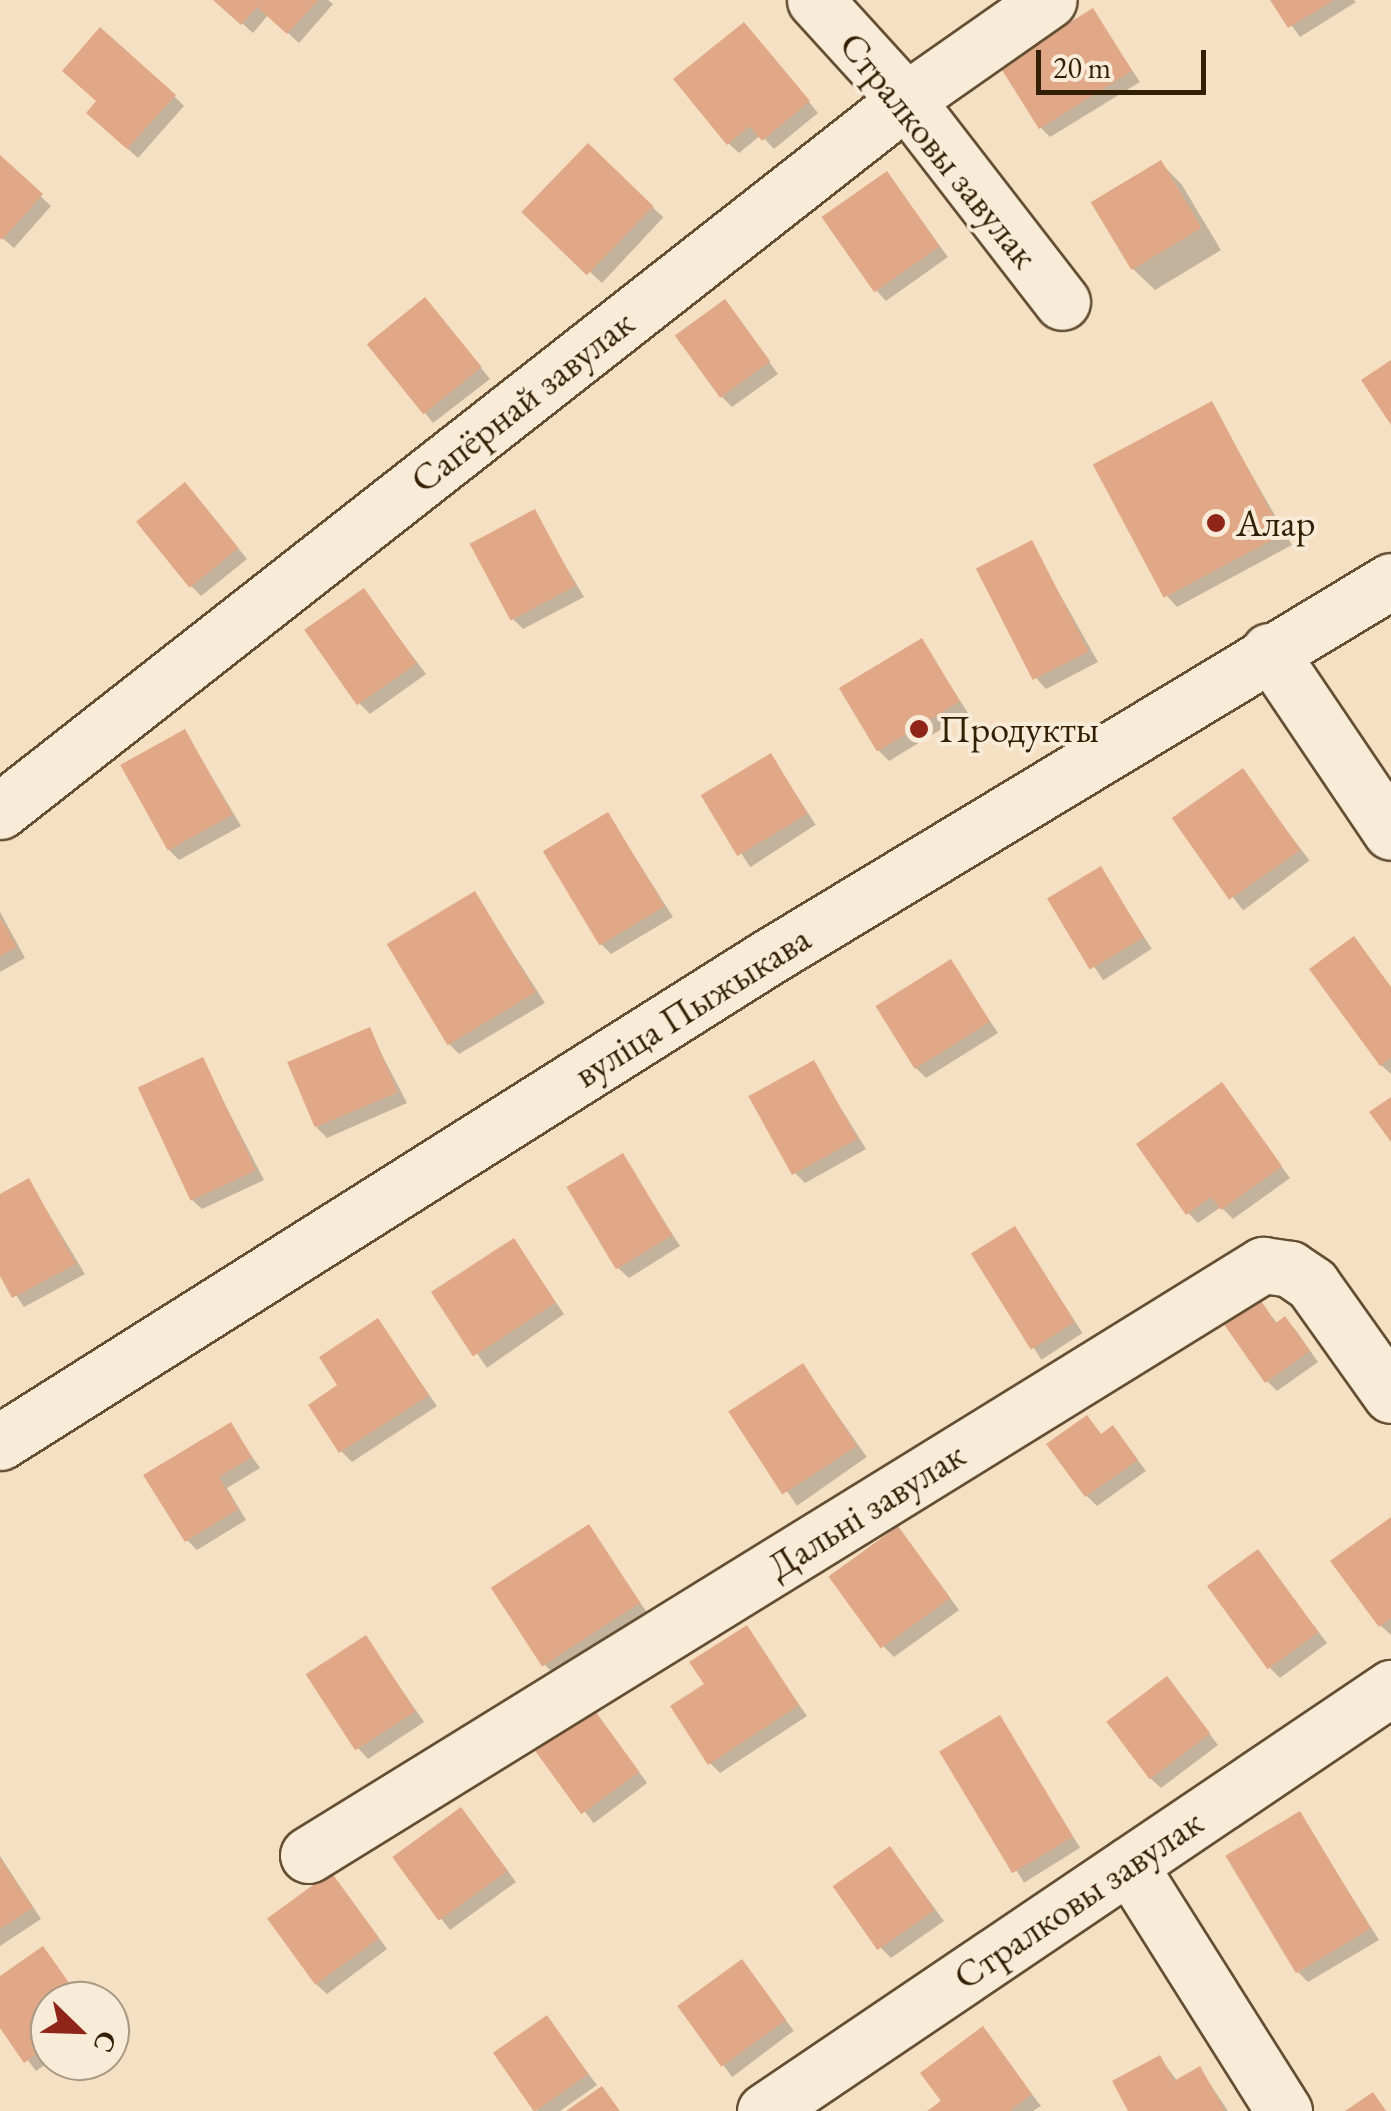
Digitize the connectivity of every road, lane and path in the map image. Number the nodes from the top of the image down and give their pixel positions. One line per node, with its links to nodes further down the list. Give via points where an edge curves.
1 (815, 0): 3 (street, Стралковы завулак)
2 (1050, 0): 3 (street, Сапёрнай завулак)
3 (906, 100): 4 (street, Стралковы завулак); 7 (street, Сапёрнай завулак)
4 (1062, 302)
5 (1391, 581): 6 (street, вуліца Пыжыкава)
6 (1270, 651): 8 (street); 10 (street, вуліца Пыжыкава, via 770,956)
7 (0, 811)
8 (1391, 832)
9 (1391, 1395): 12 (street, Дальні завулак, via 1312,1284 1290,1269 1264,1265)
10 (0, 1442)
11 (1391, 1688): 13 (street, Стралковы завулак)
12 (308, 1855)
13 (1129, 1865): 14 (street, Стралковы завулак); 15 (street)
14 (766, 2111)
15 (1284, 2111)

